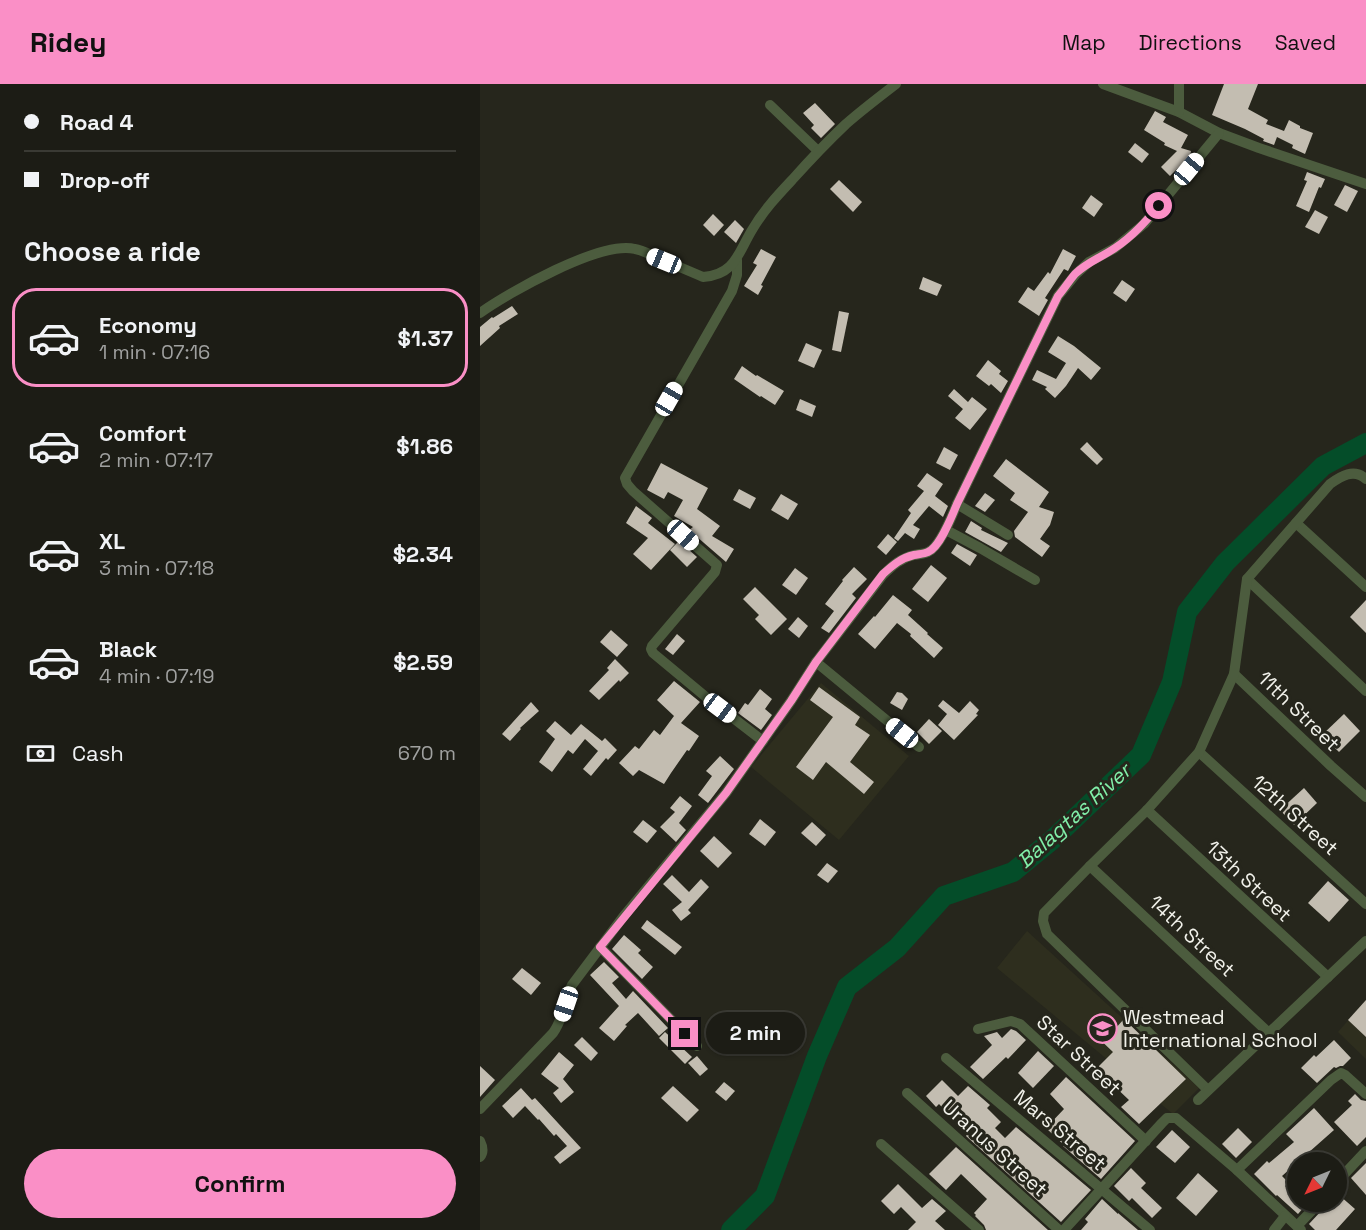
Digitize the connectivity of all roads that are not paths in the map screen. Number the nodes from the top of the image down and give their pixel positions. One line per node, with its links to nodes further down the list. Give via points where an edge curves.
1 (896, 84): 7 (street)
2 (1103, 84): 5 (street)
3 (1179, 84): 5 (street)
4 (770, 105): 7 (street)
5 (1179, 112): 6 (street)
6 (1220, 133): 8 (street); 12 (street, via 1144,224 1115,248 1089,262 1058,296)
7 (818, 151): 9 (street, via 763,212)
8 (1366, 184)
9 (736, 260): 10 (street, via 723,273 703,277 633,248 619,248 556,269); 22 (street, via 732,291 625,478 633,491 717,565 652,646 653,653)
10 (480, 313)
11 (1364, 476): 13 (street, via 1350,473 1330,483)
12 (957, 504): 14 (street); 15 (street)
13 (1296, 523): 16 (street); 18 (street)
14 (946, 530): 17 (street); 19 (street, via 929,552 896,562 883,574)
15 (1008, 535)
16 (1247, 579): 20 (street); 21 (street)
17 (1035, 580)
18 (1366, 587)
19 (816, 662): 22 (street); 23 (street)
20 (1234, 674): 24 (street); 25 (street, 11th Street)
21 (1366, 691)
22 (763, 741): 30 (street, via 726,793)
23 (919, 747)
24 (1199, 752): 26 (street); 28 (street, 12th Street)
25 (1366, 797)
26 (1147, 810): 27 (street); 31 (street, 13th Street)
27 (1090, 866): 33 (street, 14th Street); 36 (street, via 1044,913 1047,934)
28 (1366, 904)
29 (1366, 941): 31 (street)
30 (600, 947): 34 (street); 40 (street, via 572,985 560,1024)
31 (1328, 977): 33 (street)
32 (978, 1029): 42 (street, Star Street, via 1011,1021 1020,1024)
33 (1269, 1033): 36 (street)
34 (697, 1046)
35 (946, 1058): 48 (street, Mars Street)
36 (1208, 1090): 39 (street)
37 (907, 1093): 53 (street, Uranus Street)
38 (1366, 1094): 46 (street, via 1341,1073)
39 (1198, 1100)
40 (480, 1109)
41 (480, 1141): 45 (street)
42 (1146, 1141): 46 (street, via 1167,1118 1176,1118); 48 (street)
43 (881, 1144): 52 (street)
44 (1366, 1151): 47 (street)
45 (480, 1157)
46 (1237, 1170): 50 (street)
47 (1347, 1171)
48 (1101, 1189): 54 (street); 55 (street, Mars Street)
49 (1312, 1212): 51 (street)
50 (1285, 1216): 51 (street); 56 (street)
51 (1299, 1228)
52 (979, 1230)
53 (1059, 1230)
54 (1064, 1230)
55 (1150, 1230)
56 (1274, 1230)

